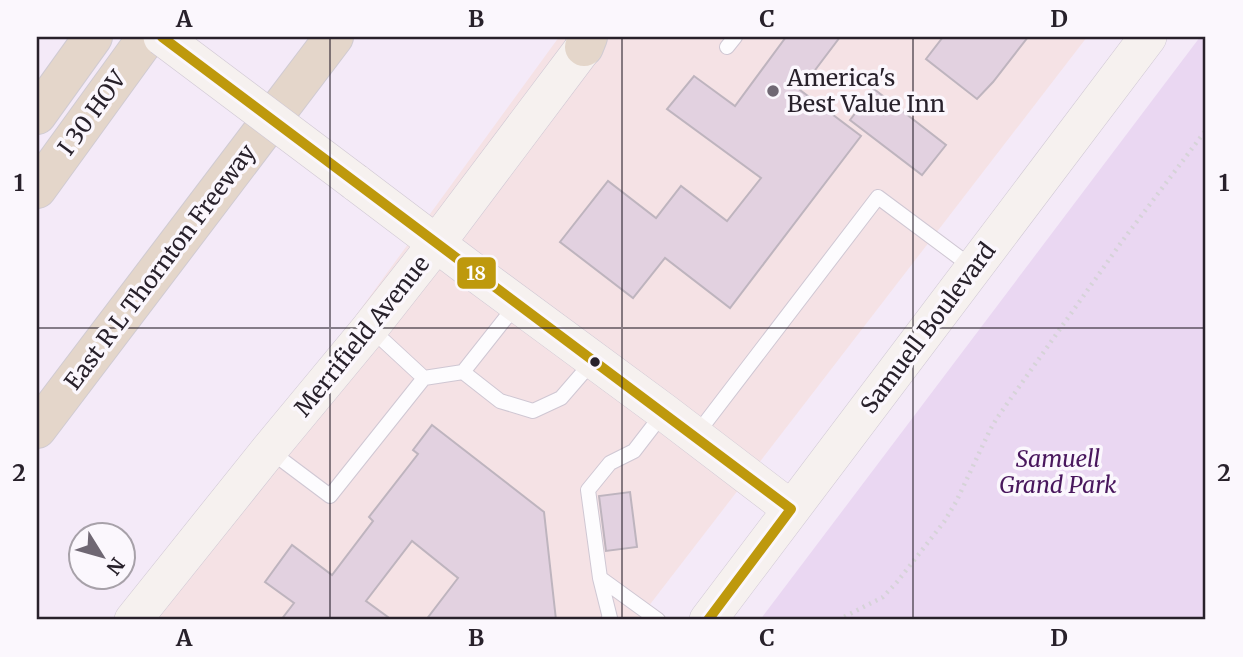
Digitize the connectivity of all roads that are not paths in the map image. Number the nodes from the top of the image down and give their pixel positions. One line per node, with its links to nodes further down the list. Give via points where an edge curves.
1 (93, 37): 9 (highway)
2 (146, 37): 10 (highway, I 30 HOV)
3 (162, 37): 11 (main road, bridge)
4 (328, 37): 8 (highway)
5 (334, 37): 8 (highway, East R L Thornton Freeway)
6 (1148, 37): 12 (main road, Samuell Boulevard)
7 (586, 42): 11 (main road, Merrifield Avenue)
8 (298, 85): 19 (highway, East R L Thornton Freeway)
9 (37, 115)
10 (37, 189)
11 (436, 244): 13 (main road); 14 (main road, Merrifield Avenue)
12 (973, 268): 20 (lane, via 878,197); 22 (main road, Samuell Boulevard)
13 (517, 304): 15 (main road); 16 (lane)
14 (370, 328): 17 (lane); 21 (main road, Merrifield Avenue)
15 (593, 360): 16 (lane, via 561,398 533,411 500,401); 18 (main road)
16 (463, 372): 17 (lane)
17 (424, 377): 21 (lane, via 330,496)
18 (664, 412): 20 (main road); 23 (lane, via 634,451 610,463 588,490)
19 (37, 429)
20 (695, 437): 22 (main road)
21 (269, 450): 24 (main road, Merrifield Avenue)
22 (791, 509): 27 (main road, Samuell Boulevard)
23 (600, 578): 25 (lane); 26 (lane)
24 (134, 620)
25 (608, 620)
26 (658, 620)
27 (708, 620)

